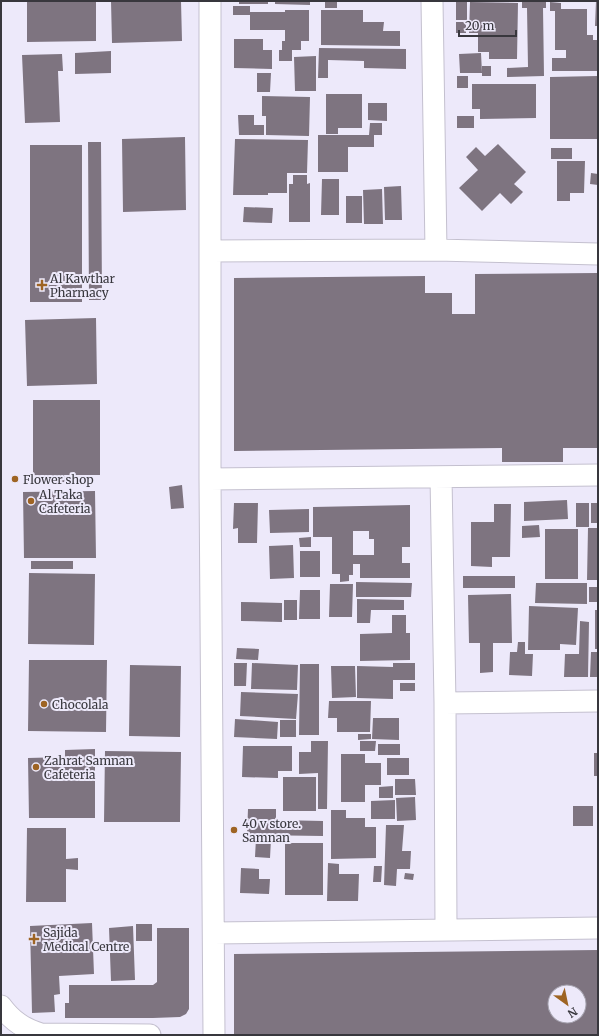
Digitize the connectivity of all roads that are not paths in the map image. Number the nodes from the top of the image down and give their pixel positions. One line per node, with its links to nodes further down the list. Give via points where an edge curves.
1 (210, 1): 4 (street)
2 (432, 1): 3 (street)
3 (436, 250): 4 (street); 5 (street)
4 (210, 252): 8 (street)
5 (598, 254)
6 (598, 475): 7 (street)
7 (441, 477): 8 (street); 10 (street)
8 (210, 479): 13 (street)
9 (598, 701): 10 (street)
10 (445, 703): 12 (street)
11 (598, 928): 12 (street)
12 (446, 930): 13 (street)
13 (214, 933): 17 (street)
14 (1, 1006): 15 (street, via 17,1024)
15 (39, 1034): 16 (street)
16 (150, 1035)
17 (214, 1035)

